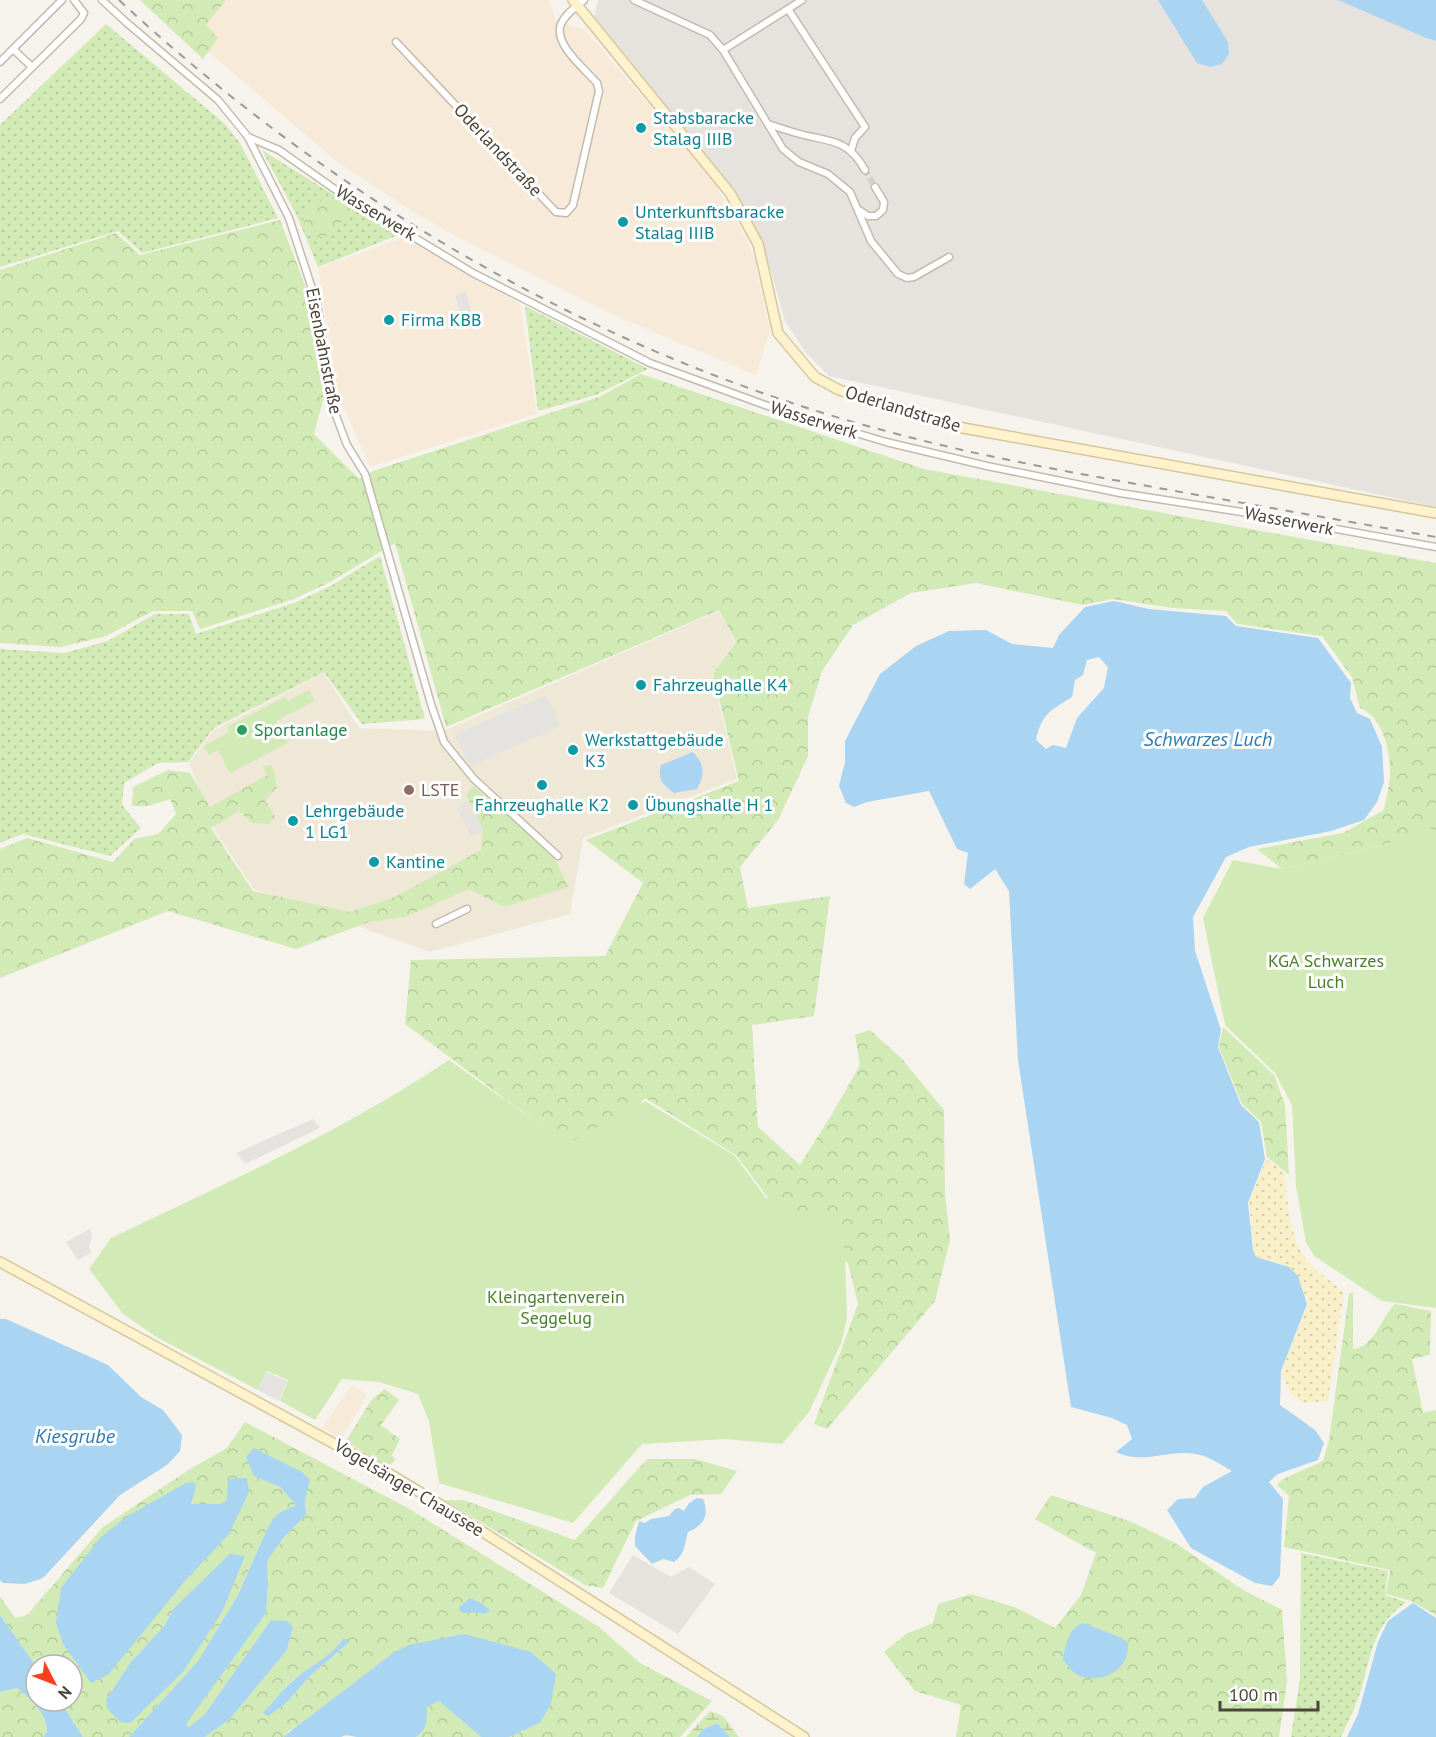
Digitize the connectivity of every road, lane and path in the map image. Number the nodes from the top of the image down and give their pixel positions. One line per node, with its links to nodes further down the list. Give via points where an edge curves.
1 (62, 0): 9 (street)
2 (74, 0): 12 (street, via 84,13 81,19)
3 (102, 0): 15 (street, Eisenbahnstraße, via 218,100)
4 (634, 0): 10 (street, via 710,35)
5 (802, 0): 7 (street)
6 (578, 2): 8 (street, Oderlandstraße, via 560,25 560,36 599,91 573,205 566,213 556,212); 21 (street, Oderlandstraße, via 730,193 758,244 778,333 815,377 839,390 963,428)
7 (788, 9): 10 (street); 16 (street, via 865,127 855,138)
8 (396, 42)
9 (13, 49): 11 (street); 12 (street)
10 (723, 50): 14 (street)
11 (0, 62)
12 (32, 67): 13 (street)
13 (0, 99)
14 (768, 124): 16 (street, via 834,141); 19 (street, via 783,149 843,186)
15 (248, 137): 22 (street, Wasserwerk, via 279,150 336,190 484,278 650,363 776,408 886,442 987,466); 23 (street, Eisenbahnstraße, via 289,218 317,304 334,413 347,446 365,474 441,736 472,777)
16 (851, 151): 17 (street)
17 (865, 170)
18 (875, 187): 19 (street, via 884,202 883,210 868,216)
19 (859, 210): 20 (street, via 871,241 898,274 914,277)
20 (949, 257)
21 (1436, 513)
22 (1436, 547)
23 (558, 856)
24 (467, 909): 25 (street)
25 (436, 924)
26 (0, 1262): 27 (street, Vogelsänger Chaussee, via 407,1484)
27 (804, 1737)

